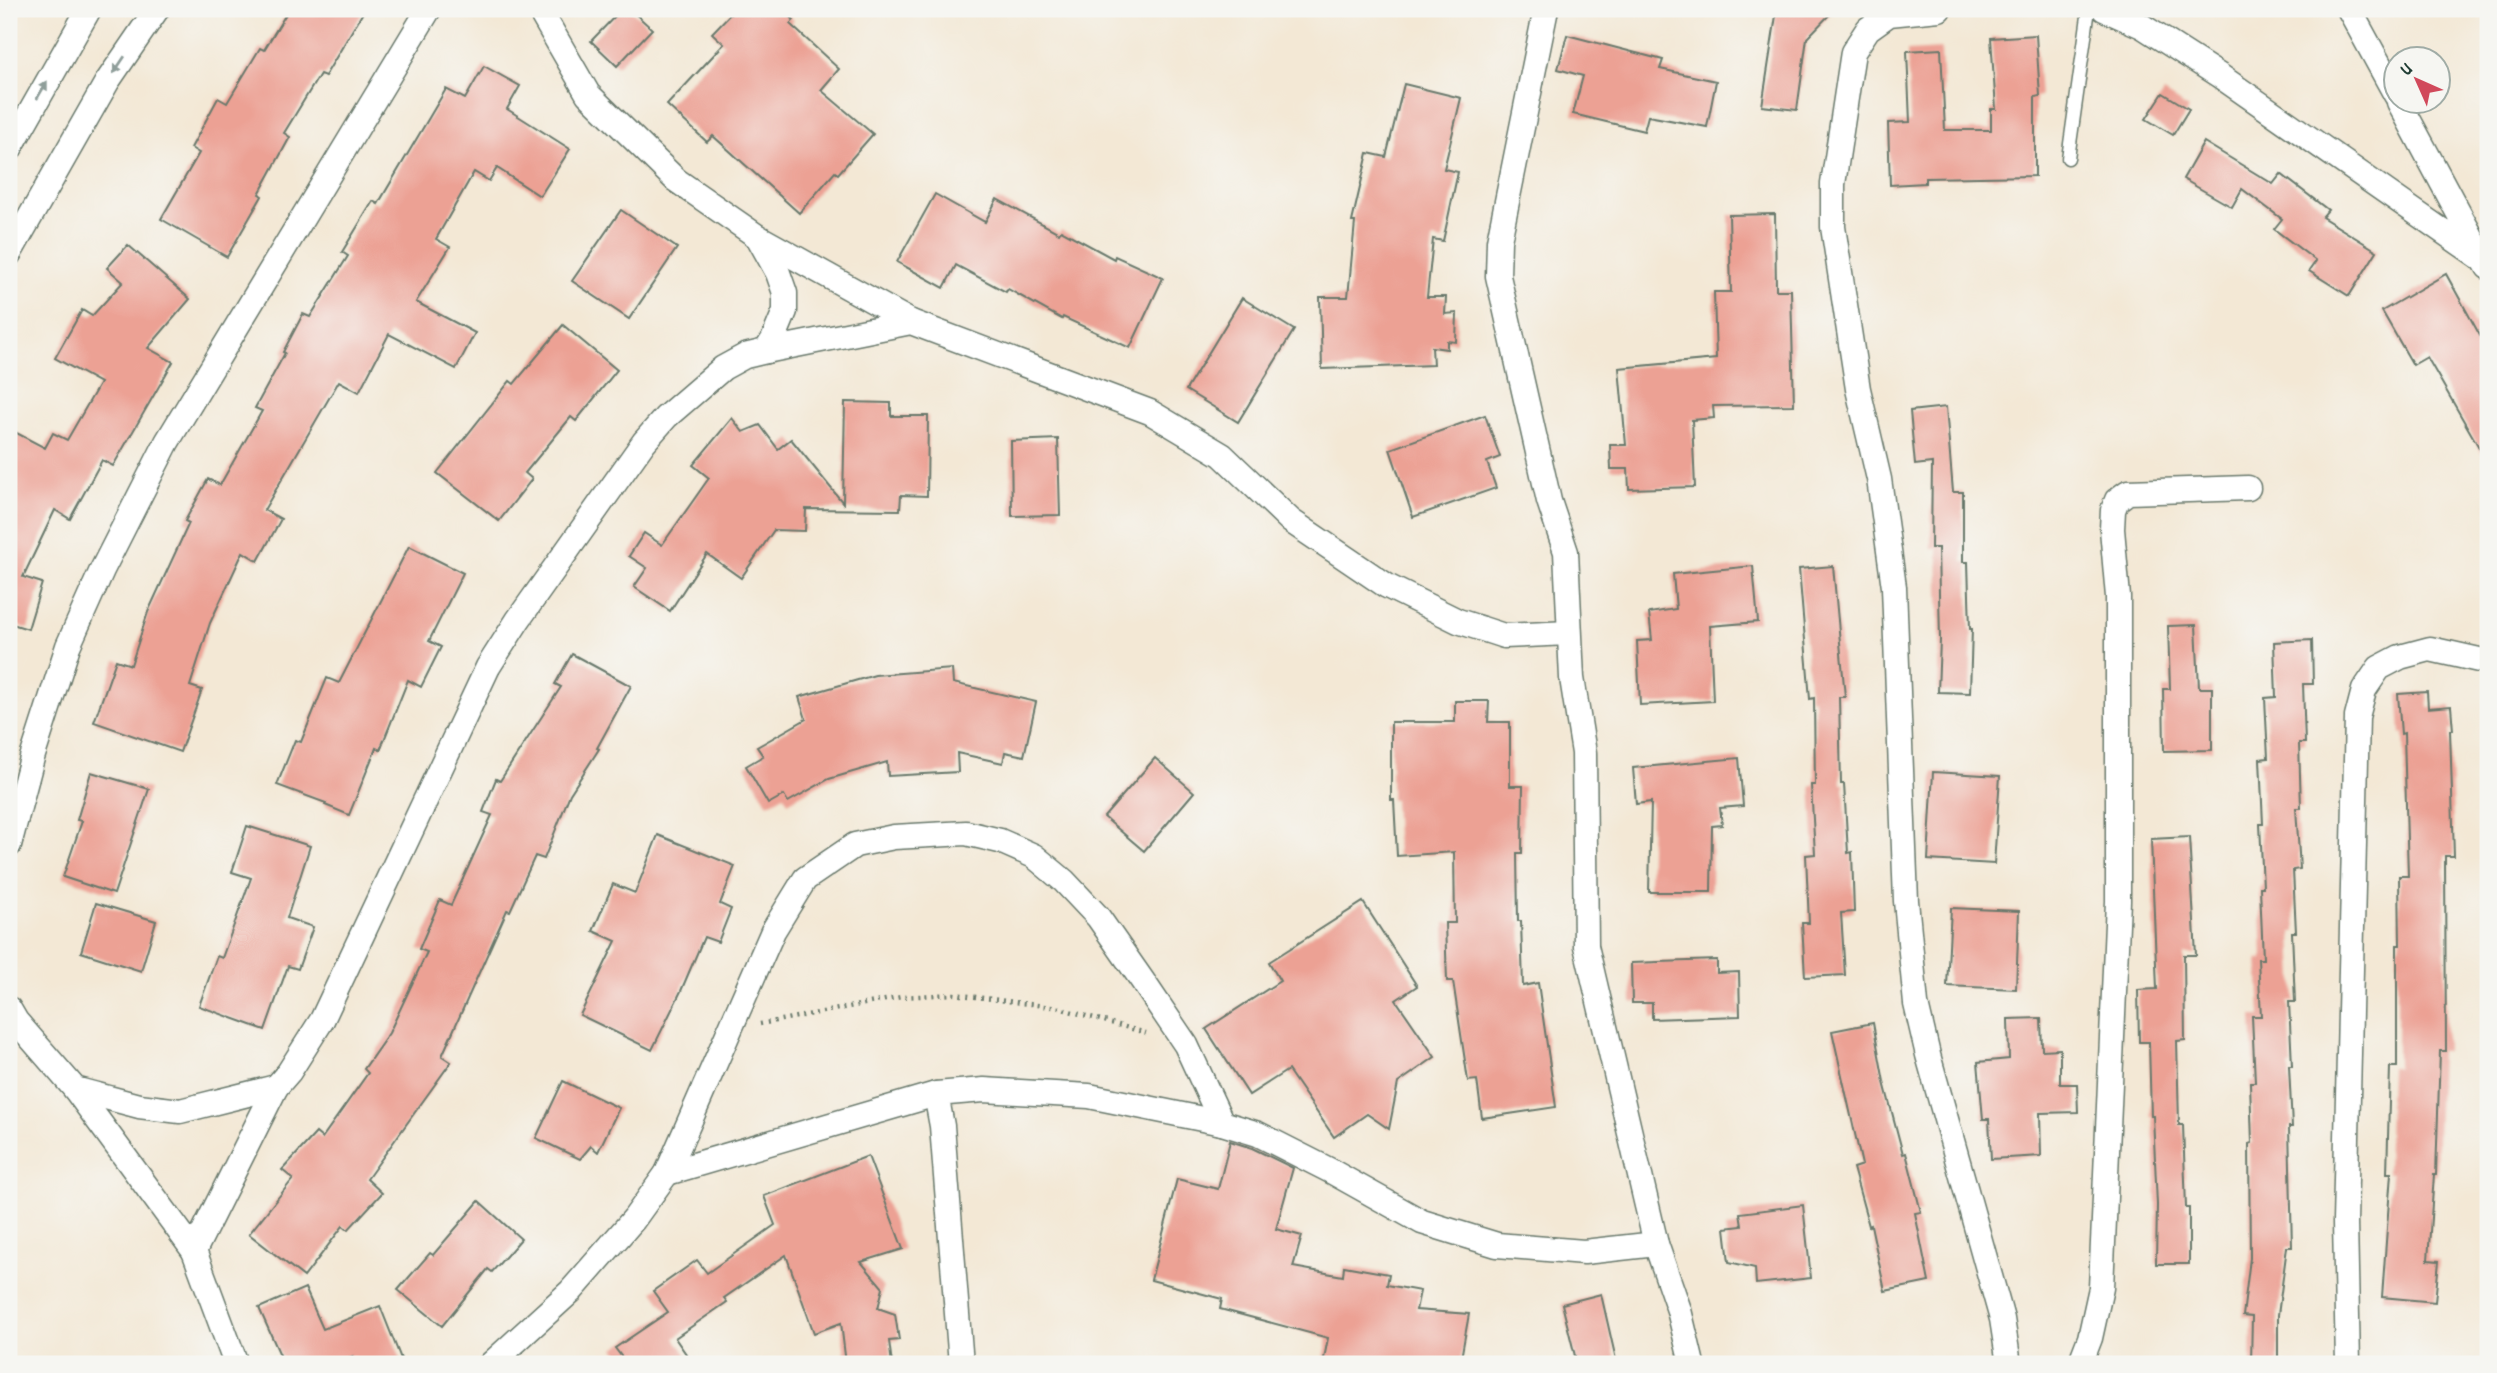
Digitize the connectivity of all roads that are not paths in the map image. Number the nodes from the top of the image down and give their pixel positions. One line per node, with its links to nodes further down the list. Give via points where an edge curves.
1 (89, 9): 12 (street, one-way to 1)
2 (156, 9): 15 (street, one-way to 15, via 107,82)
3 (429, 9): 22 (street, via 167,442 102,570 68,646)
4 (539, 9): 14 (street, via 588,94 677,180)
5 (1546, 9): 20 (street, via 1500,241 1498,276 1549,501 1566,552)
6 (1939, 9): 35 (street, via 1889,15 1868,29 1853,52 1833,184 1833,227 1894,587 1906,901 1916,1004 2002,1319)
7 (2089, 9): 13 (lane)
8 (2104, 9): 16 (street, via 2142,26 2220,76)
9 (2349, 9): 10 (street)
10 (2382, 69)
11 (2407, 116): 16 (street)
12 (9, 150)
13 (2068, 158)
14 (758, 237): 17 (street); 18 (street, via 785,293 785,311)
15 (9, 254)
16 (2486, 263)
17 (911, 322): 18 (street); 20 (street, via 1150,412 1222,455 1291,521 1387,586 1458,621 1504,636)
18 (766, 351): 24 (street, via 723,369 666,417 518,620 488,667 322,1020)
19 (2248, 488): 36 (street, via 2128,492 2113,510 2118,597 2118,901 2113,1063 2101,1288)
20 (1569, 633): 29 (street, via 1584,753 1586,946)
21 (2488, 662): 37 (street, via 2430,649 2400,657 2379,668 2364,691 2357,717 2345,1222)
22 (9, 845)
23 (9, 1009): 25 (street)
24 (276, 1087): 25 (street, via 180,1111 139,1106); 30 (street)
25 (75, 1089): 30 (street)
26 (936, 1094): 27 (street, via 984,1090 1089,1096); 28 (street); 33 (street)
27 (1222, 1123): 28 (street, via 1186,1045 1098,917 1064,881 1034,856 1000,841 966,833 894,837 855,845 806,879 773,932); 29 (street, via 1258,1134 1422,1222 1497,1245 1584,1252)
28 (667, 1173): 32 (street, via 571,1291)
29 (1656, 1244): 34 (street)
30 (194, 1251): 31 (street)
31 (236, 1364)
32 (491, 1364)
33 (961, 1364)
34 (1692, 1364)
35 (2009, 1364)
36 (2080, 1364)
37 (2348, 1364)

